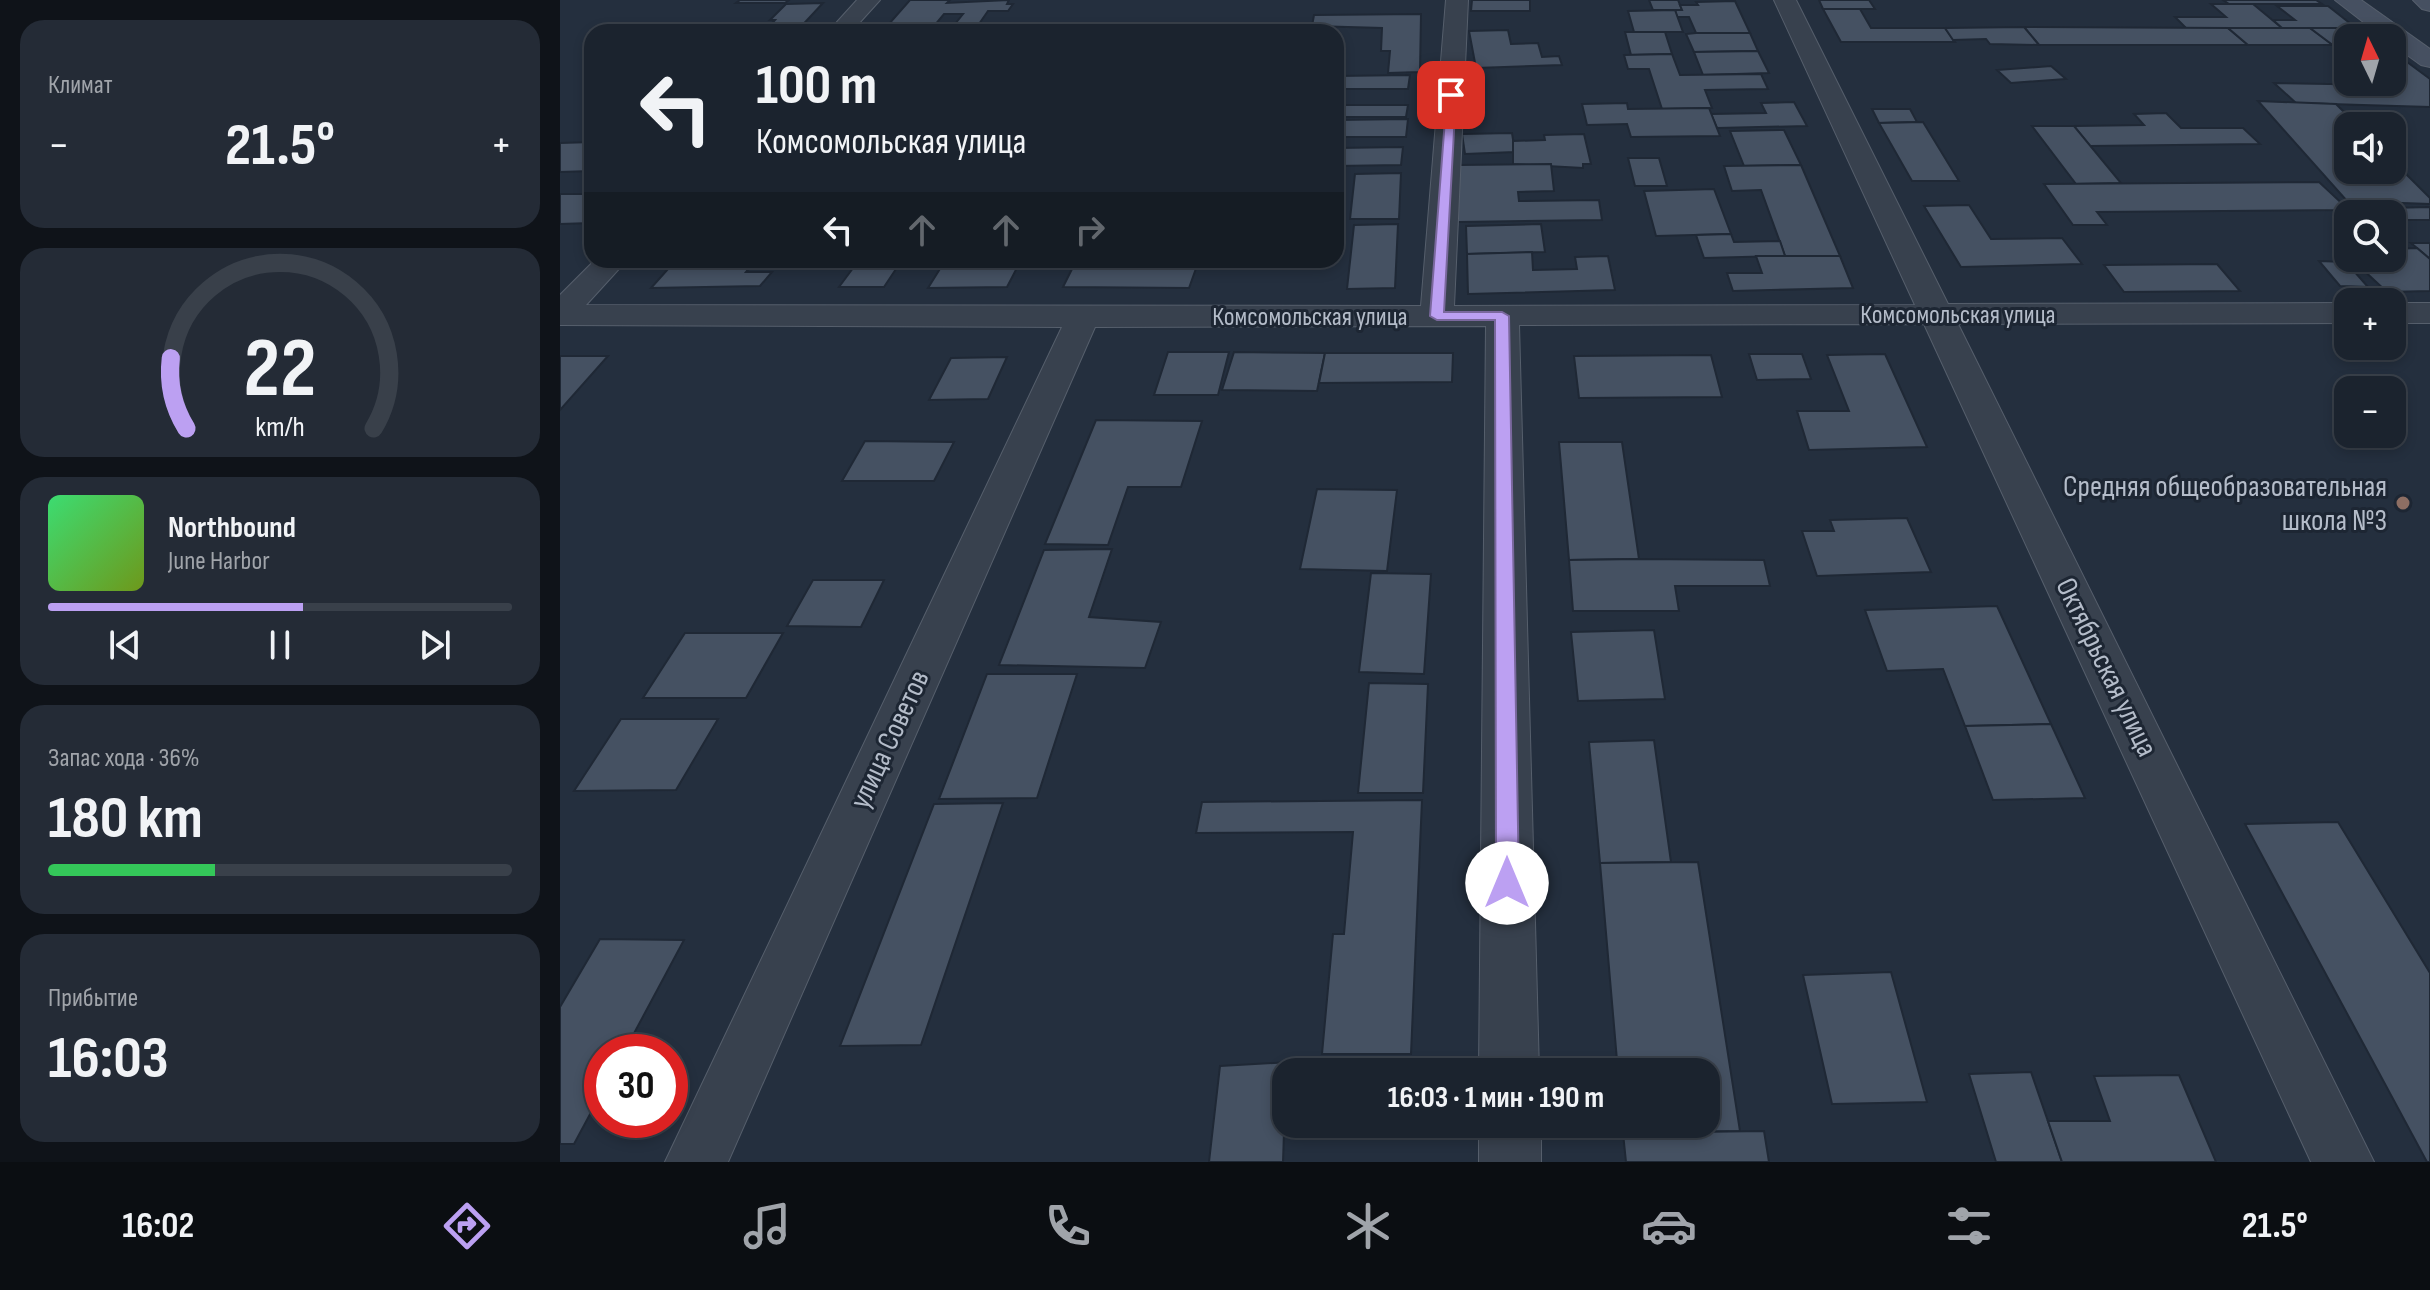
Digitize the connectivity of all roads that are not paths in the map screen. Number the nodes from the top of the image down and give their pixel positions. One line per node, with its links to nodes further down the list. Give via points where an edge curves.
1 (869, 0): 7 (street)
2 (1457, 0): 15 (street)
3 (1785, 0): 14 (street, Октябрьская улица)
4 (2346, 0): 8 (street)
5 (2424, 0): 6 (street)
6 (2430, 4)
7 (846, 24)
8 (2430, 60)
9 (604, 268): 13 (street)
10 (2334, 313): 14 (street, Комсомольская улица)
11 (2406, 313): 12 (street)
12 (2430, 313)
13 (560, 314): 17 (street, Комсомольская улица)
14 (1939, 314): 16 (street, Комсомольская улица); 22 (street, Октябрьская улица)
15 (1437, 316): 16 (street, Комсомольская улица); 17 (street, Комсомольская улица)
16 (1502, 316): 18 (street)
17 (1083, 317): 20 (street, улица Советов)
18 (1509, 1058)
19 (1510, 1138): 21 (street)
20 (696, 1162)
21 (1510, 1162)
22 (2343, 1162)

